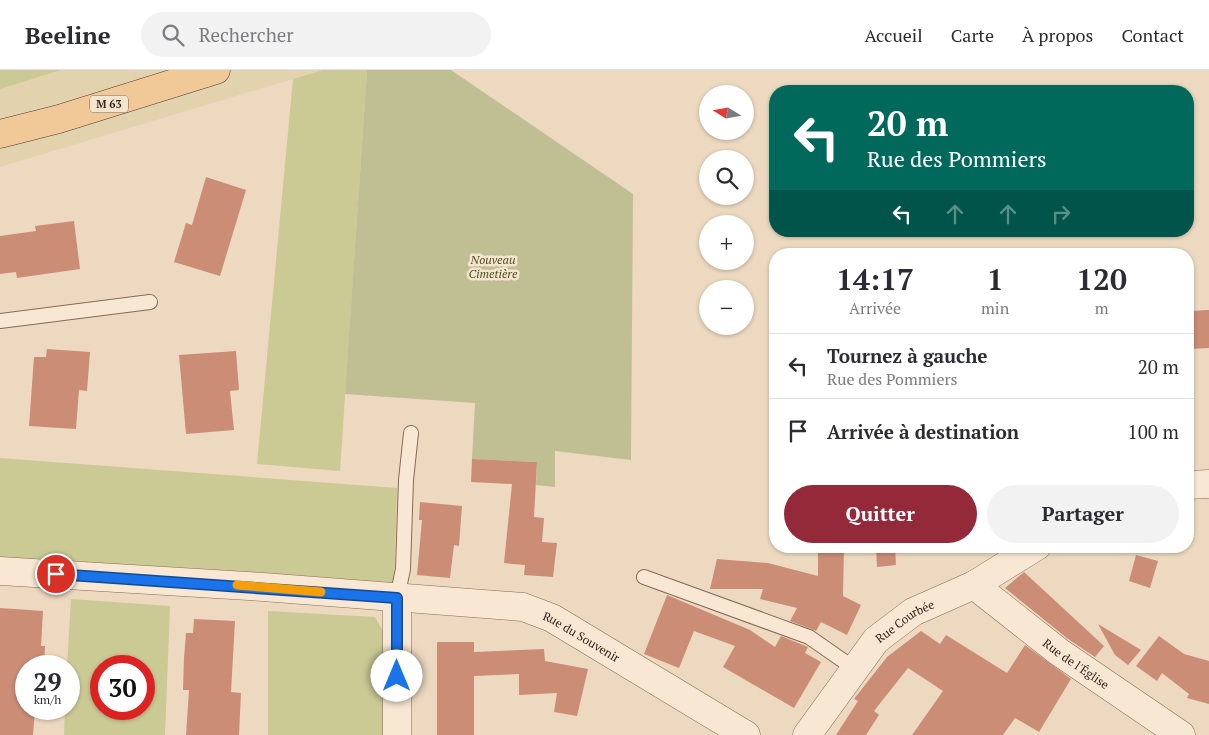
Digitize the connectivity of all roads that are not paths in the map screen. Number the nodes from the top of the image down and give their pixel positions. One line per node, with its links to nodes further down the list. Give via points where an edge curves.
1 (216, 70): 2 (main road, M 63, via 59,120)
2 (0, 134)
3 (150, 302): 4 (lane)
4 (0, 321)
5 (412, 433): 12 (lane, via 406,480 403,569)
6 (1209, 484): 7 (street)
7 (1194, 485)
8 (1026, 553): 11 (street, Rue Courbée)
9 (0, 571): 12 (street, Rue du Souvenir)
10 (644, 578): 13 (lane, via 809,637)
11 (974, 585): 13 (street, Rue Courbée, via 913,612 876,640); 17 (street, Rue de l'Église, via 1059,652)
12 (397, 598): 14 (street); 15 (street, Rue du Souvenir, via 523,607 552,618)
13 (855, 669): 16 (street, Rue Courbée)
14 (397, 735)
15 (746, 735)
16 (806, 735)
17 (1181, 735)

